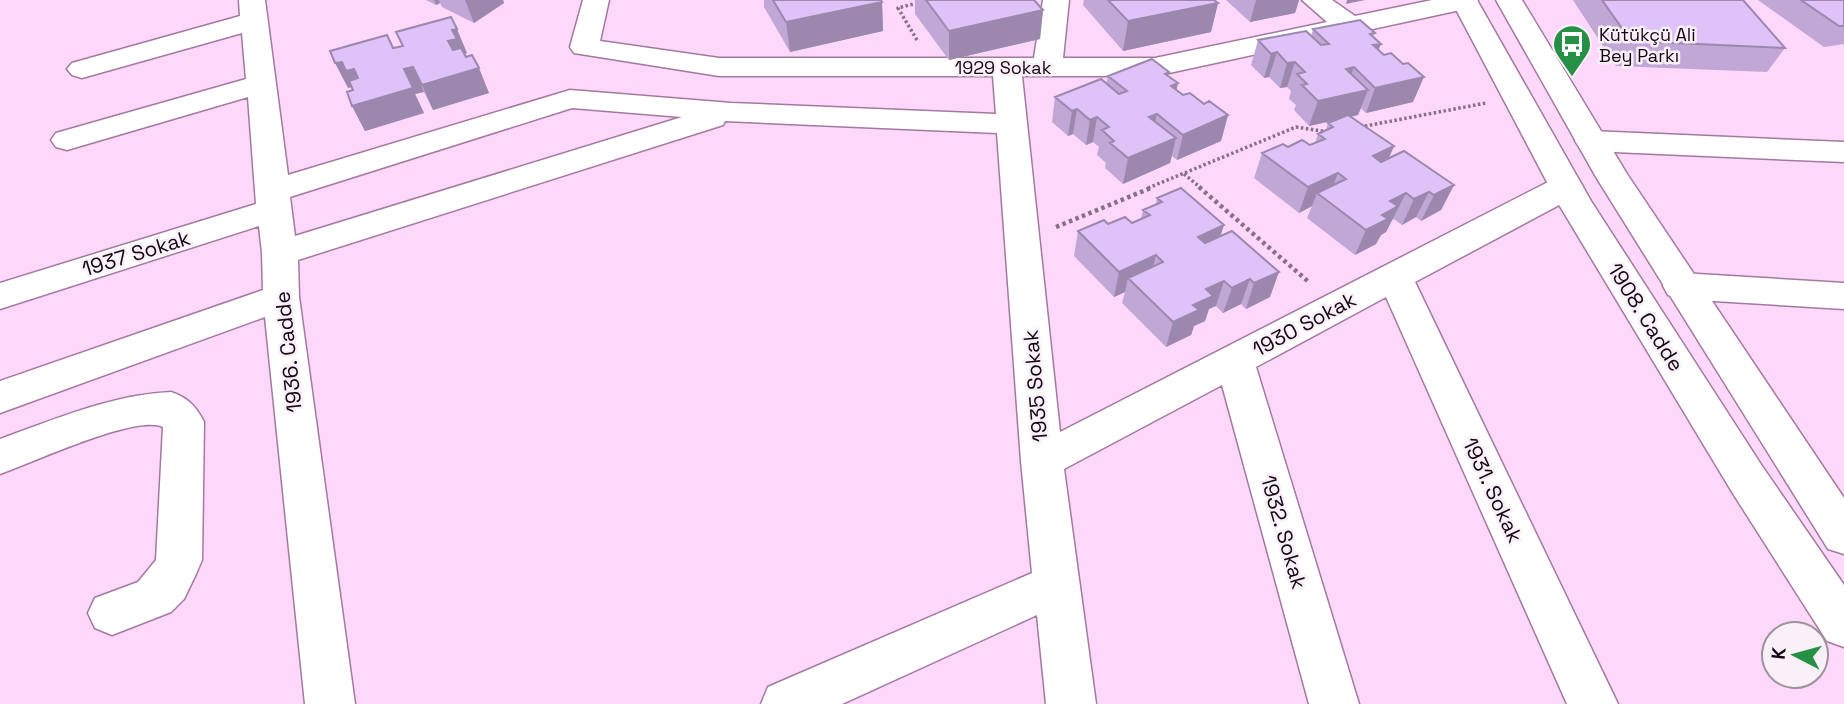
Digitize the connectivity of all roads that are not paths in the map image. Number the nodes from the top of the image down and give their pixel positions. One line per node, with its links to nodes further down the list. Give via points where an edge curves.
1 (596, 0): 8 (street)
2 (1056, 0): 11 (street)
3 (1315, 0): 7 (street)
4 (1509, 0): 18 (street)
5 (1464, 1): 7 (street, 1929 Sokak); 20 (street, 1908. Cadde)
6 (253, 10): 12 (street); 13 (street, 1936. Cadde)
7 (1349, 25): 11 (street, 1929 Sokak, via 1155,67)
8 (584, 47): 9 (street, 1929 Sokak); 14 (street)
9 (719, 67): 10 (street, 1929 Sokak); 15 (street)
10 (1007, 68): 11 (street, 1929 Sokak); 16 (street, 1935 Sokak)
11 (1047, 68)
12 (82, 69)
13 (261, 84): 17 (street); 21 (street, 1936. Cadde)
14 (570, 99): 15 (street); 21 (street, 1937 Sokak)
15 (717, 111): 16 (street); 22 (street)
16 (1012, 124): 31 (street, 1935 Sokak)
17 (67, 140)
18 (1591, 141): 19 (street); 24 (street)
19 (1844, 152)
20 (1566, 187): 23 (street, 1930 Sokak); 35 (street, 1908. Cadde, via 1747,479)
21 (273, 200): 22 (street, 1936. Cadde); 25 (street, 1937 Sokak)
22 (280, 253): 27 (street, 1936. Cadde)
23 (1394, 276): 28 (street, 1930 Sokak); 40 (street, 1931. Sokak)
24 (1681, 286): 26 (street); 32 (street)
25 (0, 296)
26 (1844, 296)
27 (281, 297): 29 (street); 36 (street, 1936. Cadde)
28 (1234, 360): 31 (street, 1930 Sokak); 39 (street, 1932. Sokak)
29 (0, 397)
30 (0, 457): 34 (street, via 149,408 171,408 184,422 179,561 156,598)
31 (1042, 461): 33 (street, 1935 Sokak)
32 (1837, 517)
33 (1057, 584): 37 (street); 38 (street, 1935 Sokak)
34 (112, 613)
35 (1844, 625)
36 (330, 704)
37 (786, 704)
38 (1071, 704)
39 (1334, 704)
40 (1593, 704)

